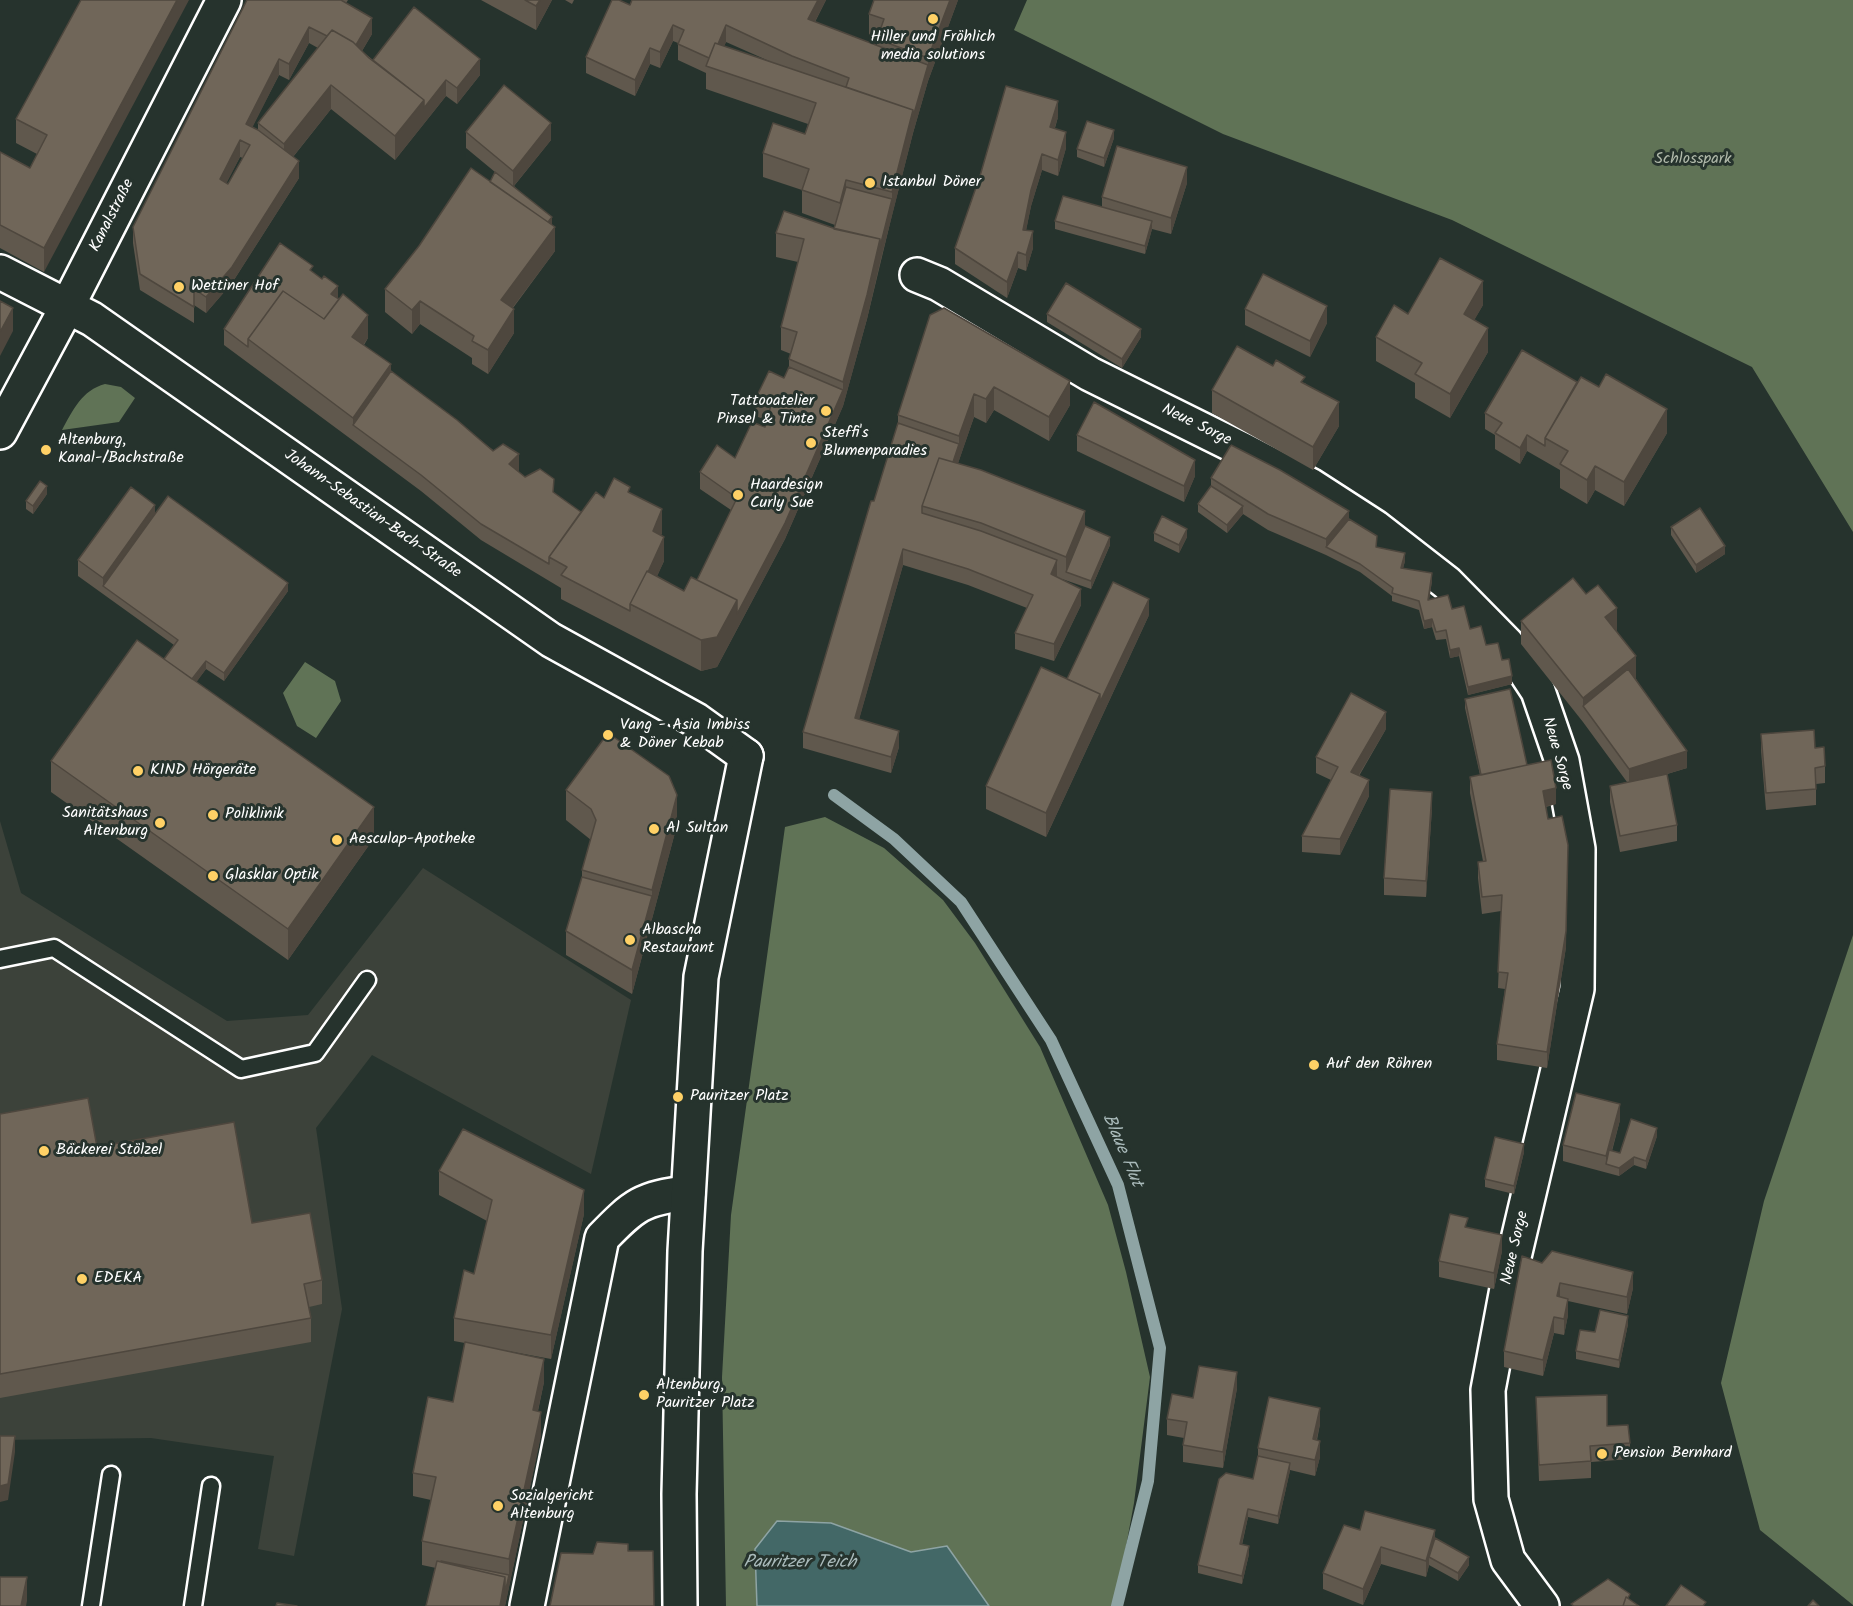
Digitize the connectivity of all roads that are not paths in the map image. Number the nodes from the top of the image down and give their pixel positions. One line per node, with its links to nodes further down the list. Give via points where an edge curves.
1 (224, 0): 4 (street, Kanalstraße)
2 (0, 272): 4 (street, Johann-Sebastian-Bach-Straße)
3 (917, 275): 15 (street, Neue Sorge, via 939,284 1090,374 1310,485 1375,527 1447,583 1507,644 1538,691 1562,761 1578,849 1577,989 1509,1278 1488,1390 1491,1499 1508,1560)
4 (68, 305): 5 (street, Kanalstraße); 8 (street, Johann-Sebastian-Bach-Straße, via 551,640 696,720 746,756 701,977)
5 (0, 432)
6 (0, 959): 7 (lane, via 54,948 241,1069 315,1053)
7 (367, 980)
8 (688, 1193): 11 (street); 14 (street, via 657,1197 629,1210 602,1238)
9 (111, 1475): 12 (lane)
10 (211, 1486): 13 (lane)
11 (680, 1591)
12 (91, 1606)
13 (193, 1606)
14 (527, 1606)
15 (1542, 1606)

